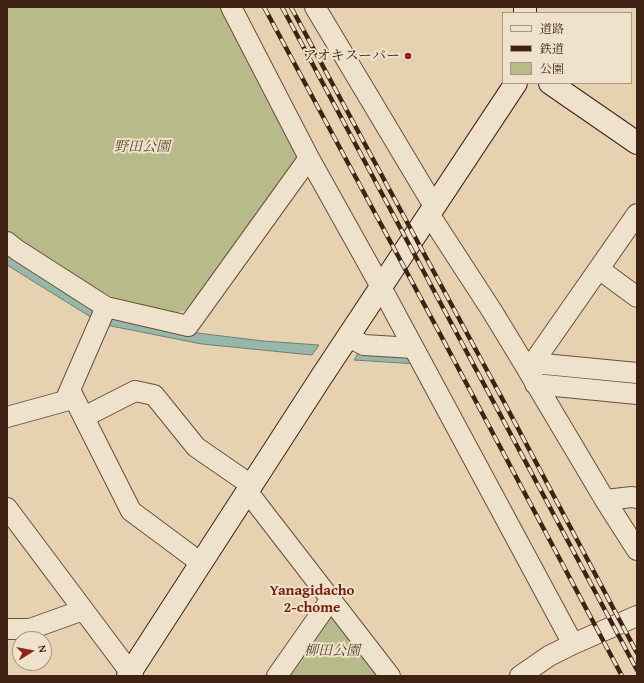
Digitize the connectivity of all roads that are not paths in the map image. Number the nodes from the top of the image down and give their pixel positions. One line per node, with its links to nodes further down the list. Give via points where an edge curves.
1 (231, 7): 6 (street)
2 (315, 7): 7 (street)
3 (515, 84): 7 (street)
4 (551, 84): 5 (street)
5 (637, 143)
6 (310, 158): 11 (street); 13 (street, via 188,326)
7 (432, 210): 11 (street); 16 (street, via 492,311)
8 (637, 214): 10 (street)
9 (10, 249): 13 (street)
10 (599, 269): 12 (street); 16 (street)
11 (381, 287): 14 (street); 15 (street)
12 (637, 297)
13 (103, 314): 19 (street)
14 (348, 337): 15 (street, via 364,345); 23 (street)
15 (413, 348): 33 (street)
16 (528, 363): 17 (street); 18 (street)
17 (637, 373)
18 (536, 384): 20 (street); 25 (street)
19 (70, 390): 21 (street, via 65,401); 22 (street)
20 (637, 394)
21 (7, 417)
22 (84, 417): 23 (street, via 135,390 154,395 196,447); 28 (street, via 131,512)
23 (249, 488): 28 (street); 29 (street)
24 (637, 498): 25 (street)
25 (606, 500): 27 (street)
26 (7, 508): 30 (street)
27 (637, 550)
28 (201, 563): 34 (street)
29 (330, 599): 35 (street); 36 (street)
30 (84, 610): 32 (street, via 30,629); 34 (street)
31 (637, 616): 33 (street)
32 (7, 629)
33 (573, 644): 37 (street, via 549,656)
34 (130, 675)
35 (277, 676)
36 (390, 676)
37 (520, 676)

